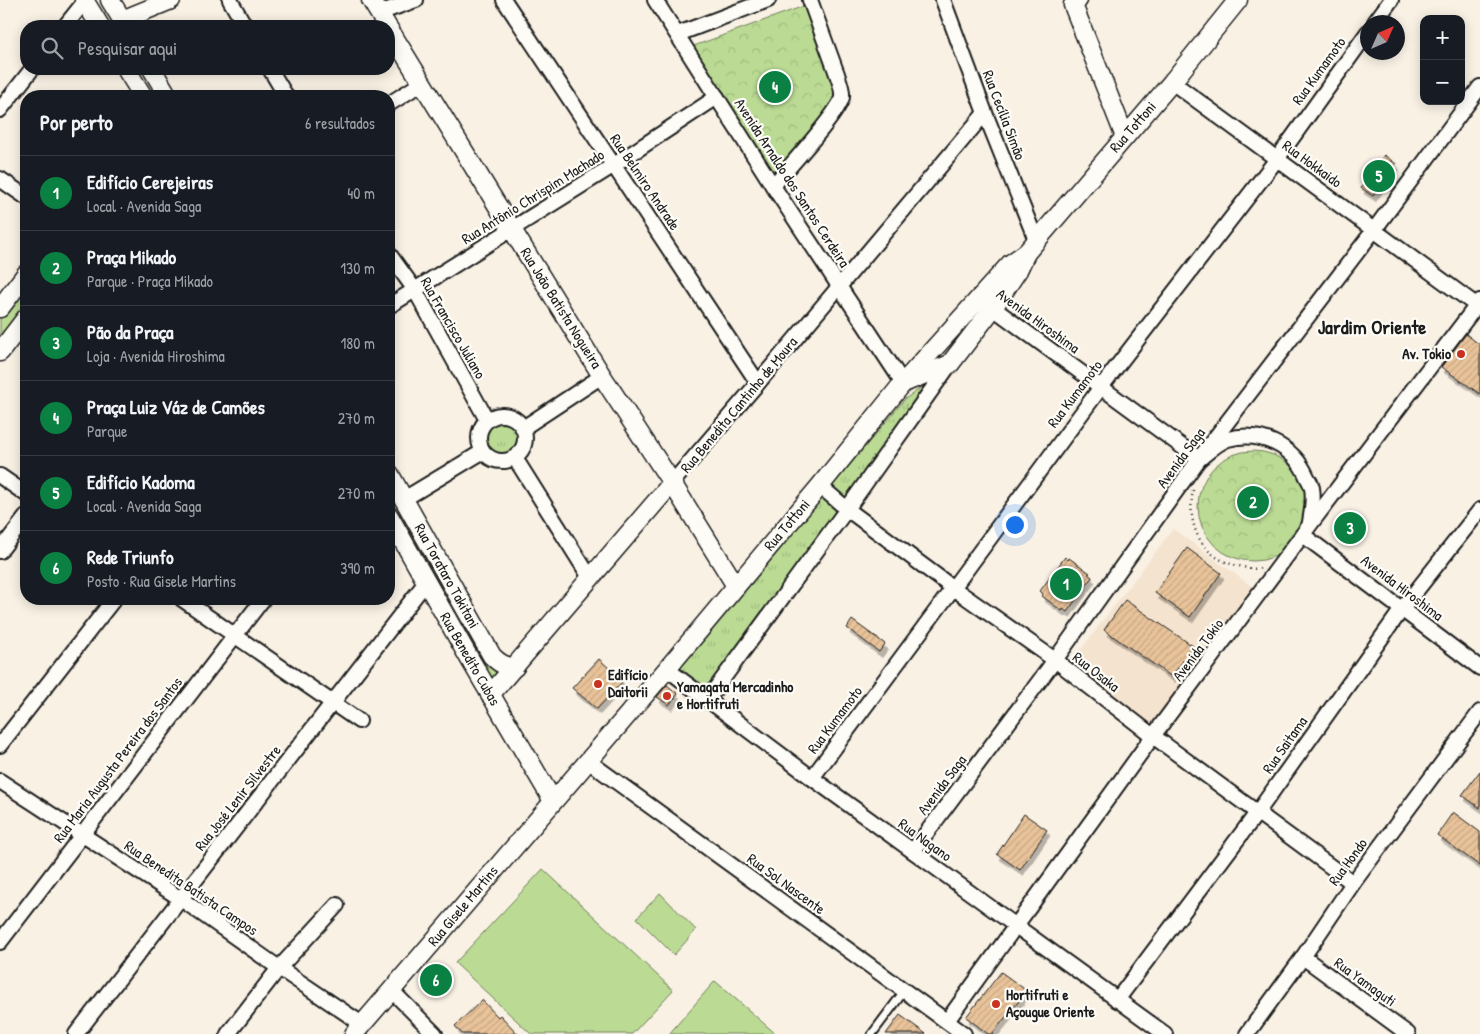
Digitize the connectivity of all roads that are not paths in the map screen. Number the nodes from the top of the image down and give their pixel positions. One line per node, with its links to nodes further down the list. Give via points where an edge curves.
1 (85, 0): 16 (street); 17 (street)
2 (110, 0): 18 (street)
3 (172, 0): 19 (street)
4 (230, 0): 20 (street)
5 (416, 0): 15 (street)
6 (504, 0): 40 (street, Rua Belmiro Andrade)
7 (655, 0): 21 (street, Avenida Arnaldo dos Santos Cerdeira)
8 (768, 0): 21 (street)
9 (810, 0): 42 (street, via 842,97 835,112)
10 (943, 0): 37 (street, Rua Cecília Simão)
11 (1238, 0): 28 (street, Rua Tottoni)
12 (1391, 0): 14 (street)
13 (1074, 2): 38 (street)
14 (1380, 15)
15 (381, 17)
16 (70, 20)
17 (97, 20)
18 (122, 20)
19 (130, 20)
20 (242, 20)
21 (678, 34): 34 (street, Avenida Arnaldo dos Santos Cerdeira)
22 (395, 40): 29 (street, Rua João Batista Nogueira)
23 (1360, 43): 39 (street, Rua Kumamoto)
24 (27, 75): 36 (street)
25 (130, 75): 31 (street)
26 (156, 75): 32 (street)
27 (274, 75): 33 (street)
28 (1172, 82): 38 (street, Rua Tottoni); 39 (street, Rua Hokkaido)
29 (422, 83): 35 (street); 44 (street, Rua João Batista Nogueira)
30 (1480, 87): 45 (street, Avenida Saga)
31 (139, 90)
32 (164, 90)
33 (282, 90)
34 (717, 97): 40 (street, Rua Antônio Chrispim Machado); 42 (street, Avenida Arnaldo dos Santos Cerdeira)
35 (395, 100)
36 (0, 110)
37 (985, 113): 46 (street, Rua Cecília Simão); 49 (street, Rua Benedita Cantinho de Moura)
38 (1125, 137): 46 (street, Rua Tottoni)
39 (1277, 158): 45 (street, Rua Hokkaido); 61 (street, Rua Kumamoto)
40 (614, 165): 44 (street, Rua Antônio Chrispim Machado); 59 (street, Rua Belmiro Andrade)
41 (0, 179): 43 (street)
42 (773, 186): 49 (street, Avenida Arnaldo dos Santos Cerdeira)
43 (20, 193)
44 (511, 229): 50 (street, Rua Antônio Chrispim Machado); 58 (street, Rua João Batista Nogueira)
45 (1374, 230): 53 (street, Rua Hokkaido); 66 (street, Avenida Saga)
46 (1031, 247): 52 (street, Rua Tottoni, via 1018,270)
47 (395, 263): 50 (street, Rua Francisco Juliano)
48 (20, 282): 54 (street)
49 (839, 287): 59 (street, Rua Benedita Cantinho de Moura); 60 (street, Avenida Arnaldo dos Santos Cerdeira)
50 (414, 290): 51 (street, Rua Antônio Chrispim Machado); 62 (street, Rua Francisco Juliano)
51 (395, 302)
52 (986, 302): 57 (street, Rua Tottoni); 60 (street, Rua Tottoni); 61 (street, Avenida Hiroshima)
53 (1479, 305): 77 (street, Avenida Tokio)
54 (0, 308)
55 (20, 326): 56 (street)
56 (0, 352)
57 (950, 364): 60 (street); 73 (street, Rua Tottoni)
58 (602, 376): 63 (street); 69 (street, Rua João Batista Nogueira)
59 (758, 383): 69 (street, Rua Benedita Cantinho de Moura)
60 (903, 383): 70 (street, Rua Tottoni)
61 (1101, 387): 66 (street, Avenida Hiroshima); 82 (street, Rua Kumamoto)
62 (487, 420): 63 (street, via 504,415 512,417); 64 (street, via 478,434)
63 (523, 428): 65 (street, via 525,442)
64 (482, 452): 65 (street, via 500,462); 72 (street)
65 (516, 458): 79 (street)
66 (1199, 459): 77 (street, via 1226,440 1249,436 1271,441 1291,453 1302,466 1312,487 1313,510); 90 (street, Avenida Saga)
67 (0, 476): 71 (street)
68 (395, 483): 72 (street, Rua Torataro Takitani)
69 (672, 483): 79 (street, Rua Benedita Cantinho de Moura); 81 (street, Rua João Batista Nogueira)
70 (820, 486): 73 (street, Rua Osaka); 81 (street, Rua Tottoni)
71 (20, 490)
72 (404, 499): 88 (street, Rua Torataro Takitani)
73 (847, 509): 82 (street, Rua Osaka); 95 (street, Rua Tottoni)
74 (1480, 510): 86 (street, Rua Saitama)
75 (20, 525): 78 (street)
76 (395, 527): 80 (street, Rua Benedito Cubas)
77 (1306, 531): 86 (street, Avenida Hiroshima); 99 (street, Avenida Tokio)
78 (0, 551)
79 (592, 578): 91 (street, Rua Benedita Cantinho de Moura)
80 (426, 582): 89 (street, Rua Benedito Cubas); 96 (street, Rua José Lenir Silvestre)
81 (736, 586): 93 (street, Rua Tottoni)
82 (954, 588): 90 (street, Rua Osaka); 102 (street, Rua Kumamoto)
83 (109, 605): 100 (street)
84 (191, 605): 87 (street)
85 (258, 605): 87 (street, Rua Maria Augusta Pereira dos Santos)
86 (1402, 609): 92 (street, Avenida Hiroshima); 105 (street, Rua Saitama)
87 (234, 635): 96 (street); 106 (street, Rua Maria Augusta Pereira dos Santos)
88 (486, 647): 89 (street, via 482,652); 91 (street, Rua Torataro Takitani, via 497,662)
89 (468, 656): 94 (street, Rua Benedito Cubas)
90 (1055, 660): 99 (street, Rua Osaka); 107 (street, Avenida Saga)
91 (515, 667): 94 (street, Rua Benedita Cantinho de Moura)
92 (1480, 668)
93 (667, 669): 95 (street, Rua Nagano); 101 (street, Rua Tottoni)
94 (490, 695): 104 (street, Rua Benedito Cubas)
95 (708, 699): 102 (street, Rua Nagano)
96 (333, 703): 98 (street); 109 (street, Rua José Lenir Silvestre)
97 (1480, 712): 108 (street, Rua Hondo)
98 (359, 721)
99 (1153, 736): 105 (street, Rua Osaka); 111 (street, Avenida Tokio)
100 (0, 745)
101 (588, 761): 104 (street, Rua Tottoni); 116 (street, Rua Sol Nascente)
102 (812, 778): 107 (street, Rua Nagano)
103 (0, 781): 106 (street, Rua Benedita Batista Campos)
104 (553, 801): 115 (street, Rua Gisele Martins)
105 (1257, 813): 108 (street, Rua Osaka); 117 (street, Rua Saitama)
106 (83, 834): 109 (street, Rua Benedita Batista Campos); 112 (street, Rua Maria Augusta Pereira dos Santos)
107 (913, 851): 111 (street, Rua Nagano)
108 (1353, 883): 113 (street, Rua Hondo)
109 (181, 899): 114 (street, Rua Benedita Batista Campos); 120 (street, Rua José Lenir Silvestre)
110 (337, 905): 114 (street)
111 (1016, 926): 117 (street, Rua Nagano); 118 (street, Avenida Tokio)
112 (0, 942)
113 (1303, 957): 126 (street, Rua Hondo); 127 (street, Rua Yamaguti)
114 (279, 968): 119 (street, Rua Benedita Batista Campos); 121 (street)
115 (391, 990): 119 (street, Rua Gisele Martins); 122 (street)
116 (905, 990): 118 (street, Rua Sol Nascente); 123 (lane)
117 (1117, 1000): 125 (street, Rua Nagano)
118 (947, 1021): 124 (street, Rua Sol Nascente)
119 (358, 1029)
120 (76, 1034)
121 (228, 1034)
122 (435, 1034)
123 (872, 1034)
124 (964, 1034)
125 (1165, 1034)
126 (1247, 1034)
127 (1408, 1034)

